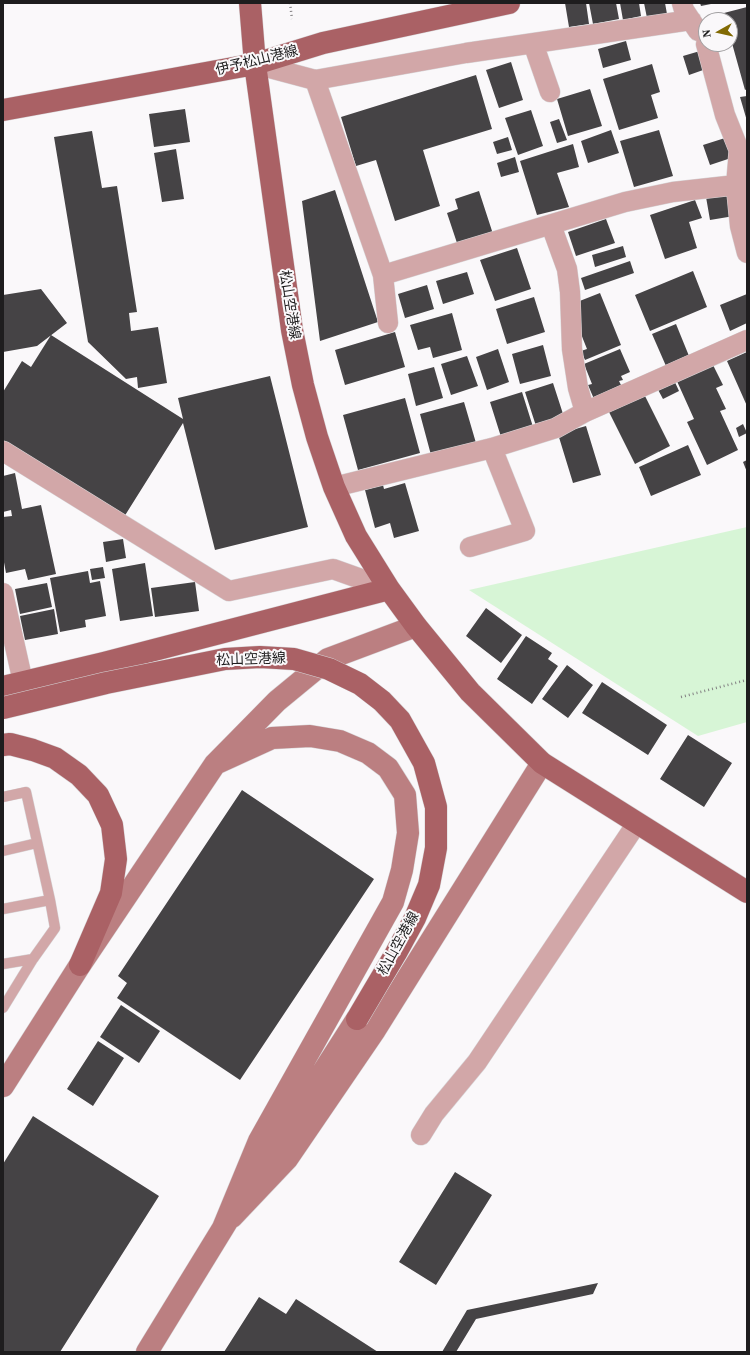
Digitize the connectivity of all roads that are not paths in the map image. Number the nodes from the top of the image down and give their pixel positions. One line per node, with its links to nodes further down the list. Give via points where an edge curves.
1 (250, 3): 7 (main road, 松山空港線)
2 (509, 3): 7 (main road, 伊予松山港線, via 323,43)
3 (686, 12): 4 (street); 5 (street)
4 (698, 31)
5 (533, 43): 8 (street, via 466,52); 9 (street)
6 (708, 52): 11 (street, via 725,114 739,150)
7 (255, 64): 8 (street); 10 (main road, 伊予松山港線); 20 (main road, 松山空港線, via 292,330 303,385)
8 (315, 80): 14 (street)
9 (550, 92)
10 (3, 110)
11 (741, 185): 12 (street, via 673,192 625,202); 13 (street, via 740,226)
12 (551, 225): 14 (street); 17 (street, via 567,270 572,349 578,388)
13 (747, 253)
14 (383, 275): 15 (street)
15 (388, 323)
16 (747, 340): 17 (street)
17 (585, 412): 18 (street, via 556,428)
18 (492, 448): 20 (street); 21 (street, via 525,531)
19 (3, 451): 22 (street, via 229,591 333,569)
20 (334, 487): 22 (main road, 松山空港線, via 356,536)
21 (470, 547)
22 (389, 589): 24 (main road, 松山空港線); 25 (main road, 松山空港線)
23 (3, 592): 25 (street)
24 (416, 626): 28 (main road, 松山空港線, via 470,692); 29 (street, via 328,659 276,701)
25 (13, 685)
26 (3, 708): 41 (main road, 松山空港線, bridge, via 106,683 225,659 260,657 294,659 329,670 360,684 382,701 400,720 424,763 436,807 436,848 429,885 415,918)
27 (3, 745): 39 (main road, via 10,744 56,758 79,775 98,795 112,825 116,859 111,893)
28 (542, 763): 31 (main road, 松山空港線); 44 (street, via 375,1030 287,1159)
29 (215, 764): 39 (street); 44 (street, via 272,738 310,736 340,741 368,753 388,768 405,795 408,833 393,902 259,1141)
30 (3, 797): 32 (lane, via 26,792)
31 (637, 823): 34 (main road, 松山空港線); 43 (street, via 477,1062 434,1114)
32 (37, 843): 33 (lane); 35 (lane)
33 (3, 850)
34 (747, 892)
35 (50, 900): 36 (lane); 37 (lane, via 55,928)
36 (3, 909)
37 (33, 959): 38 (lane); 40 (lane)
38 (3, 964)
39 (80, 964): 42 (street)
40 (3, 1008)
41 (357, 1018): 44 (street)
42 (3, 1086)
43 (421, 1135)
44 (223, 1228): 45 (street)
45 (147, 1352)

